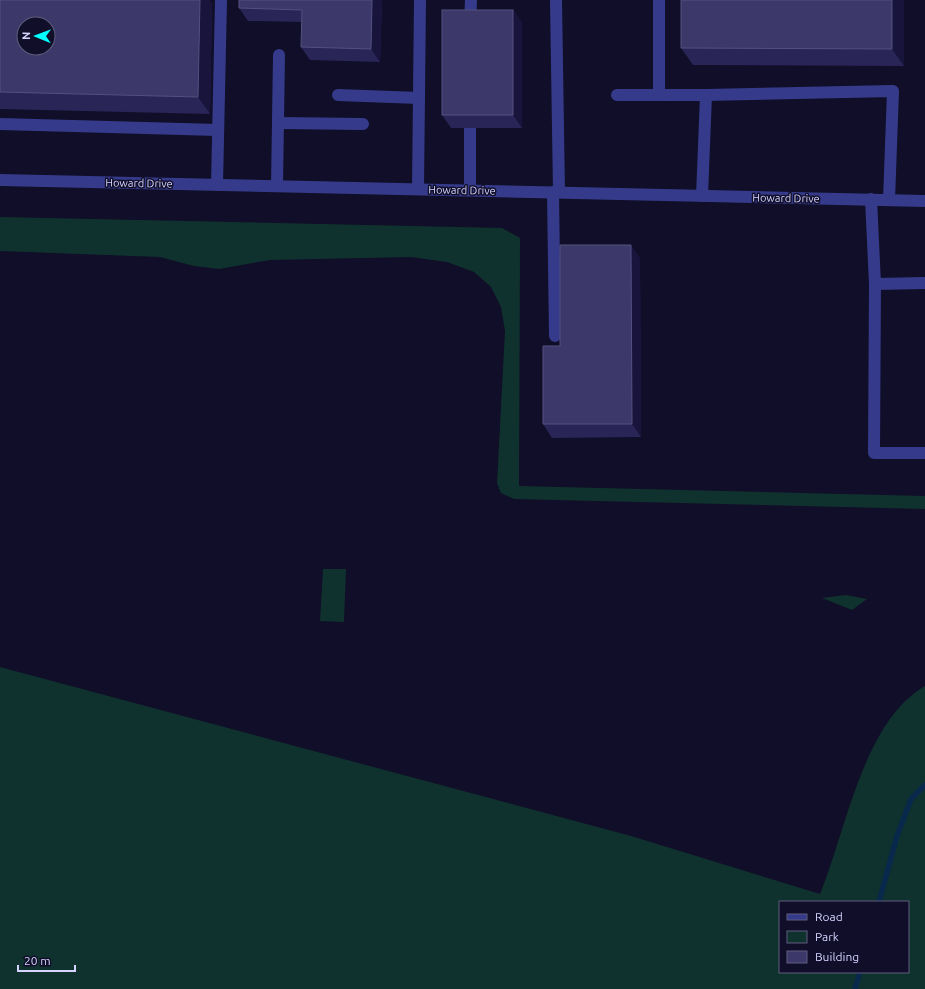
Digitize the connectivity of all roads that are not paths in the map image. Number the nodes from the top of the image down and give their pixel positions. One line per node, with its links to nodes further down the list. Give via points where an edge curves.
1 (221, 0): 17 (street)
2 (420, 0): 12 (street)
3 (470, 0): 6 (street)
4 (556, 0): 23 (street)
5 (659, 0): 10 (street)
6 (470, 23)
7 (279, 55): 13 (street)
8 (338, 95): 12 (street)
9 (617, 95): 10 (street)
10 (658, 95): 11 (street)
11 (706, 95): 24 (street); 26 (street, via 893,91)
12 (419, 98): 21 (street)
13 (278, 123): 15 (street); 20 (street)
14 (0, 124): 17 (street)
15 (363, 124)
16 (470, 128): 22 (street)
17 (218, 130): 19 (street)
18 (0, 180): 19 (street, Howard Drive)
19 (217, 185): 20 (street, Howard Drive)
20 (277, 186): 21 (street, Howard Drive)
21 (418, 189): 22 (street, Howard Drive)
22 (470, 190): 23 (street, Howard Drive)
23 (556, 192): 24 (street, Howard Drive); 30 (street)
24 (702, 196): 25 (street, Howard Drive)
25 (871, 200): 26 (street, Howard Drive); 28 (street)
26 (890, 200): 27 (street, Howard Drive)
27 (925, 201)
28 (875, 284): 29 (street); 31 (street, via 874,453)
29 (925, 284)
30 (555, 336)
31 (925, 453)

